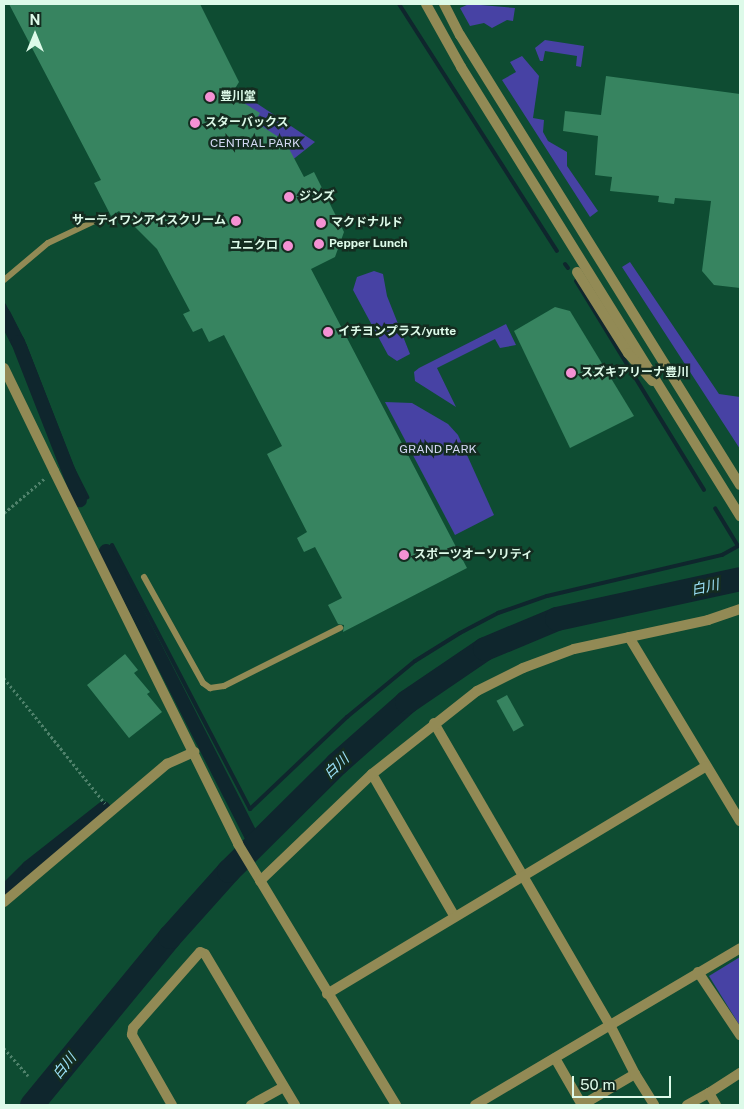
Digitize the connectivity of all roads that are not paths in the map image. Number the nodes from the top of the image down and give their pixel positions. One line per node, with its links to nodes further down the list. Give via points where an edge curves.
1 (426, 4): 7 (street, via 461,68)
2 (444, 4): 8 (street, via 460,35)
3 (99, 219): 5 (lane, via 48,243)
4 (576, 272): 7 (street, via 628,353)
5 (4, 280)
6 (4, 368): 15 (street)
7 (671, 403): 9 (street)
8 (740, 485)
9 (740, 516)
10 (144, 577): 12 (lane, via 203,683 210,688 224,686)
11 (740, 609): 13 (street, via 708,620)
12 (340, 628)
13 (629, 637): 14 (street, via 574,649 523,668 477,691); 16 (street)
14 (434, 723): 17 (street); 19 (street)
15 (194, 752): 20 (street); 21 (street, via 167,764)
16 (706, 766): 18 (street); 19 (street)
17 (372, 774): 20 (street); 22 (street)
18 (740, 821)
19 (523, 877): 22 (street); 26 (street)
20 (260, 882): 25 (street)
21 (4, 902)
22 (455, 917): 25 (street)
23 (740, 948): 24 (street)
24 (698, 972): 26 (street); 27 (street)
25 (327, 994): 36 (street)
26 (611, 1027): 28 (street); 30 (street)
27 (740, 1035)
28 (556, 1058): 30 (street, via 582,1105); 37 (street)
29 (740, 1073): 32 (street)
30 (635, 1074): 38 (street)
31 (284, 1087): 33 (street, via 206,954 200,952 133,1028 132,1035); 34 (street); 35 (street)
32 (709, 1093): 39 (street); 40 (street)
33 (172, 1105)
34 (251, 1105)
35 (295, 1105)
36 (396, 1105)
37 (475, 1105)
38 (654, 1105)
39 (688, 1105)
40 (716, 1105)

